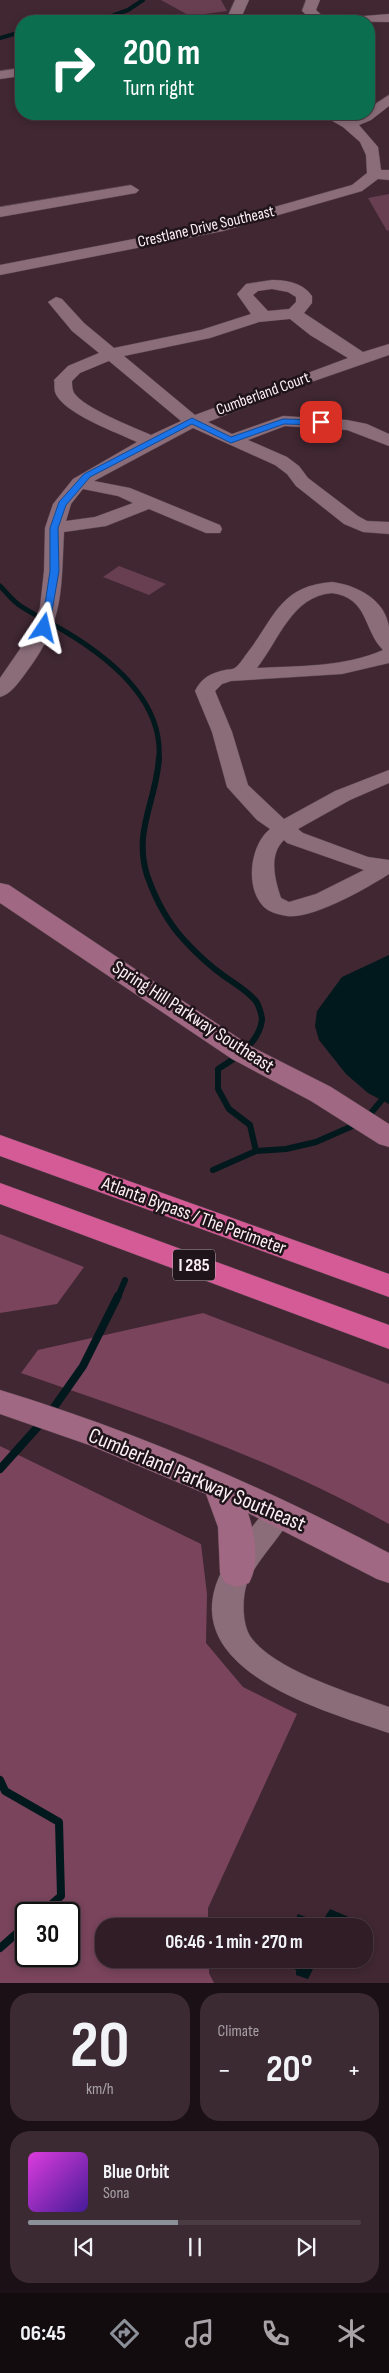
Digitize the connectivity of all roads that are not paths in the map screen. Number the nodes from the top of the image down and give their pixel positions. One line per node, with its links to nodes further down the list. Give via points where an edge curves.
1 (242, 0): 3 (street)
2 (313, 0): 4 (street, via 309,11)
3 (235, 15)
4 (314, 15)
5 (389, 18): 6 (street)
6 (375, 19)
7 (15, 73): 8 (street)
8 (0, 75)
9 (389, 99): 10 (street)
10 (375, 110)
11 (340, 120): 13 (street)
12 (358, 120): 13 (street)
13 (348, 124): 14 (street, via 370,146)
14 (382, 175): 17 (street, Crestlane Drive Southeast, via 357,188 223,226)
15 (131, 190): 16 (street)
16 (0, 212)
17 (17, 267): 18 (street, Crestlane Drive Southeast); 19 (street, Crestlane Drive Southeast)
18 (0, 270)
19 (0, 274)
20 (56, 302): 24 (street, via 78,327)
21 (294, 314): 22 (street); 22 (street, via 304,303 302,293 289,286 258,285 245,294 250,304 260,312); 25 (street)
22 (258, 318): 24 (street, via 203,335)
23 (389, 349): 25 (street, Cumberland Court)
24 (112, 355): 26 (street); 28 (street, via 73,369 63,381 64,392 87,410)
25 (362, 358): 26 (street, Cumberland Court)
26 (192, 421): 27 (street); 28 (street, Cumberland Court)
27 (231, 440): 29 (street, via 283,421 347,425); 33 (street, via 253,446 281,461 302,482 351,520 364,526)
28 (150, 441): 30 (street, Cumberland Court, via 87,476)
29 (389, 441)
30 (79, 484): 31 (street, via 123,492); 32 (street, Cumberland Court, via 62,504)
31 (148, 503): 32 (street, via 99,522); 34 (street)
32 (54, 528): 38 (street, Cumberland Court, via 54,571 44,628 24,663)
33 (389, 528)
34 (213, 529)
35 (389, 646): 37 (street, via 370,608 362,600 344,588 329,587 315,590 290,604)
36 (389, 655): 37 (street, via 334,668)
37 (242, 674): 40 (street, via 212,681 205,691 222,732 238,787)
38 (0, 692)
39 (389, 776): 40 (street, via 359,787)
40 (282, 830): 41 (street, via 295,838 364,863); 41 (street, via 267,844 263,863 271,901 287,909 300,908 348,888)
41 (387, 866)
42 (0, 891): 43 (street, Spring Hill Parkway Southeast, via 242,1053 320,1094)
43 (389, 1136)
44 (0, 1145): 46 (highway, Atlanta Bypass / The Perimeter / I 285)
45 (0, 1193): 47 (highway, I 285)
46 (389, 1286)
47 (389, 1337)
48 (0, 1402): 49 (street, Cumberland Parkway Southeast, via 106,1439)
49 (218, 1485): 50 (street, Cumberland Parkway Southeast); 52 (street, via 230,1507 240,1548)
50 (279, 1513): 51 (street, Cumberland Parkway Southeast); 52 (street)
51 (389, 1569)
52 (237, 1573): 53 (street, via 230,1588 232,1627 240,1645 260,1666 300,1686)
53 (389, 1720)

